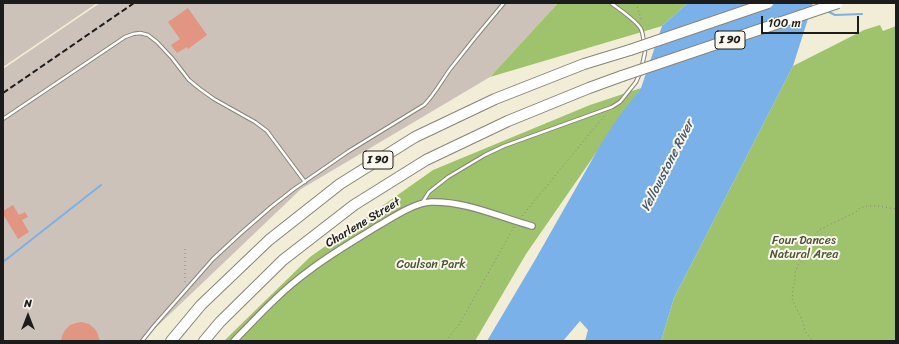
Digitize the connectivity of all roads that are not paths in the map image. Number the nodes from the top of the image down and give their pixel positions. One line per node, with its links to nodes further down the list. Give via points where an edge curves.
1 (504, 3): 6 (lane, via 424,105 349,151)
2 (611, 3): 7 (lane, via 642,30 645,52 643,66 636,82 620,102 485,155 448,177 429,192)
3 (768, 3): 10 (highway, I 90, bridge, via 584,64 495,99 415,137 346,180 269,240 201,305)
4 (838, 3): 11 (highway, I 90, bridge, via 589,88 508,121 426,160 354,205 283,260)
5 (3, 119): 6 (lane, via 125,37 140,33 157,42 190,80 214,99 267,131)
6 (305, 182): 9 (lane, via 213,259)
7 (421, 204): 8 (street, Charlene Street, via 442,202 469,206); 12 (street, Charlene Street, via 382,223 308,270)
8 (532, 226)
9 (142, 341)
10 (171, 341)
11 (204, 341)
12 (234, 341)

